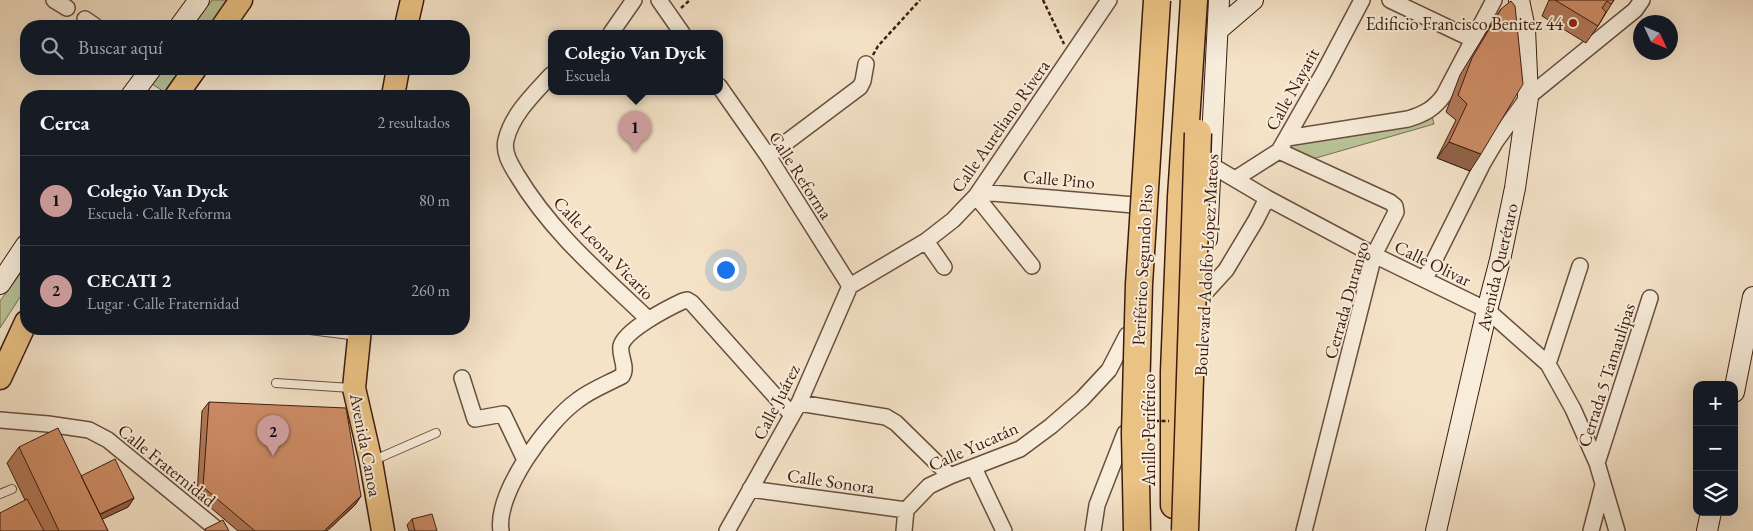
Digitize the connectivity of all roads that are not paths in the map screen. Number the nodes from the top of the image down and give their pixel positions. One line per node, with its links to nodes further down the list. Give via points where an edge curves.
1 (54, 0): 20 (street)
2 (199, 0): 21 (main road)
3 (241, 0): 22 (main road)
4 (412, 0): 23 (main road)
5 (634, 0): 24 (street)
6 (659, 0): 25 (street)
7 (1109, 0): 42 (street, Calle Aureliano Rivera)
8 (1146, 0): 45 (main road)
9 (1157, 0): 95 (highway, Periférico Segundo Piso, bridge, via 1139,284 1135,433)
10 (1168, 0): 96 (highway, Anillo Periférico, via 1146,424)
11 (1194, 0): 43 (highway, Anillo Periférico)
12 (1206, 0): 98 (highway, bridge, via 1198,133)
13 (1219, 0): 26 (main road, Boulevard Adolfo López Mateos)
14 (1253, 0): 26 (main road)
15 (1362, 0): 38 (street, Calle Nayarit)
16 (1390, 0): 27 (street)
17 (1494, 0): 27 (street)
18 (1519, 0): 37 (main road, Avenida Querétaro, via 1525,29)
19 (1642, 0): 37 (street, via 1635,10)
20 (68, 8)
21 (184, 20)
22 (227, 20)
23 (407, 20)
24 (613, 30)
25 (680, 30)
26 (1218, 30): 40 (main road, Boulevard Adolfo López Mateos)
27 (1474, 40): 38 (street, via 1444,95 1424,114)
28 (866, 64): 39 (street, via 860,87)
29 (147, 75): 33 (main road)
30 (192, 75): 34 (main road)
31 (397, 75): 35 (main road)
32 (548, 78): 60 (street, Calle Leona Vicario, via 518,112 505,141 507,158 544,216)
33 (135, 90)
34 (185, 90)
35 (394, 90)
36 (723, 92): 39 (street, Calle Reforma)
37 (1528, 97): 53 (street, via 1483,163); 59 (main road, Avenida Querétaro, via 1516,188)
38 (1283, 144): 41 (street, Calle Nayarit); 49 (street, Cerrada Durango, via 1395,206 1396,212)
39 (768, 156): 55 (street, Calle Reforma)
40 (1211, 165): 41 (street, Calle Olivar); 47 (main road, Boulevard Adolfo López Mateos)
41 (1235, 179): 44 (street, Calle Olivar)
42 (978, 194): 45 (street, Calle Pino); 46 (street, Calle Aureliano Rivera, via 953,220); 50 (street)
43 (1181, 197): 47 (highway); 97 (highway, Anillo Periférico, via 1174,372)
44 (1267, 198): 49 (street, Calle Olivar); 56 (street, via 1226,270)
45 (1134, 205): 64 (main road)
46 (926, 241): 52 (street); 55 (street, Calle Aureliano Rivera)
47 (1207, 244): 56 (main road, Boulevard Adolfo López Mateos)
48 (20, 254): 54 (main road)
49 (1374, 255): 53 (street, Calle Olivar); 100 (street, Cerrada Durango)
50 (1032, 266)
51 (1580, 266): 66 (street)
52 (944, 267)
53 (1425, 279): 59 (street, Calle Olivar)
54 (0, 284)
55 (850, 286): 72 (street, Calle Juárez)
56 (1204, 294): 99 (main road, Boulevard Adolfo López Mateos, via 1195,454)
57 (1753, 297): 69 (main road)
58 (1650, 298): 78 (street, Cerrada 5 Tamaulipas)
59 (1487, 310): 66 (street, Calle Olivar); 101 (main road, Avenida Querétaro)
60 (648, 319): 72 (street, via 683,301 692,303); 76 (street, via 623,341 620,349 625,370 622,376 576,400)
61 (20, 325): 65 (main road)
62 (20, 335): 67 (main road)
63 (360, 335): 71 (main road, Avenida Canoa)
64 (1128, 335): 75 (main road); 79 (street, Calle Yucatán, via 1109,370 1051,426 1020,449)
65 (0, 353)
66 (1548, 364): 78 (street, Calle Olivar)
67 (0, 378)
68 (462, 378): 76 (street, via 475,419 503,414)
69 (1736, 381)
70 (276, 383): 71 (lane)
71 (354, 388): 77 (main road, Avenida Canoa)
72 (796, 409): 80 (street, via 886,416); 83 (street, Calle Juárez)
73 (0, 422): 87 (street, Calle Fraternidad, via 88,430 108,440)
74 (436, 433): 77 (lane)
75 (1125, 433): 93 (street, via 1097,505); 94 (main road)
76 (525, 460): 89 (street, via 503,504)
77 (371, 462): 88 (main road, Avenida Canoa)
78 (1597, 463): 81 (street, Calle Olivar)
79 (974, 468): 80 (street, Calle Yucatán); 92 (street)
80 (950, 476): 85 (street, Calle Yucatán, via 930,486)
81 (1604, 484): 102 (street); 103 (street, Calle Olivar)
82 (12, 489): 84 (lane)
83 (750, 489): 85 (street, Calle Sonora); 90 (street, Calle Juárez)
84 (0, 494)
85 (906, 510): 91 (street)
86 (1710, 516): 104 (main road)
87 (219, 531)
88 (383, 531)
89 (502, 531)
90 (727, 531)
91 (904, 531)
92 (1004, 531)
93 (1093, 531)
94 (1127, 531)
95 (1137, 531)
96 (1150, 531)
97 (1174, 531)
98 (1185, 531)
99 (1196, 531)
100 (1304, 531)
101 (1436, 531)
102 (1591, 531)
103 (1617, 531)
104 (1707, 531)

